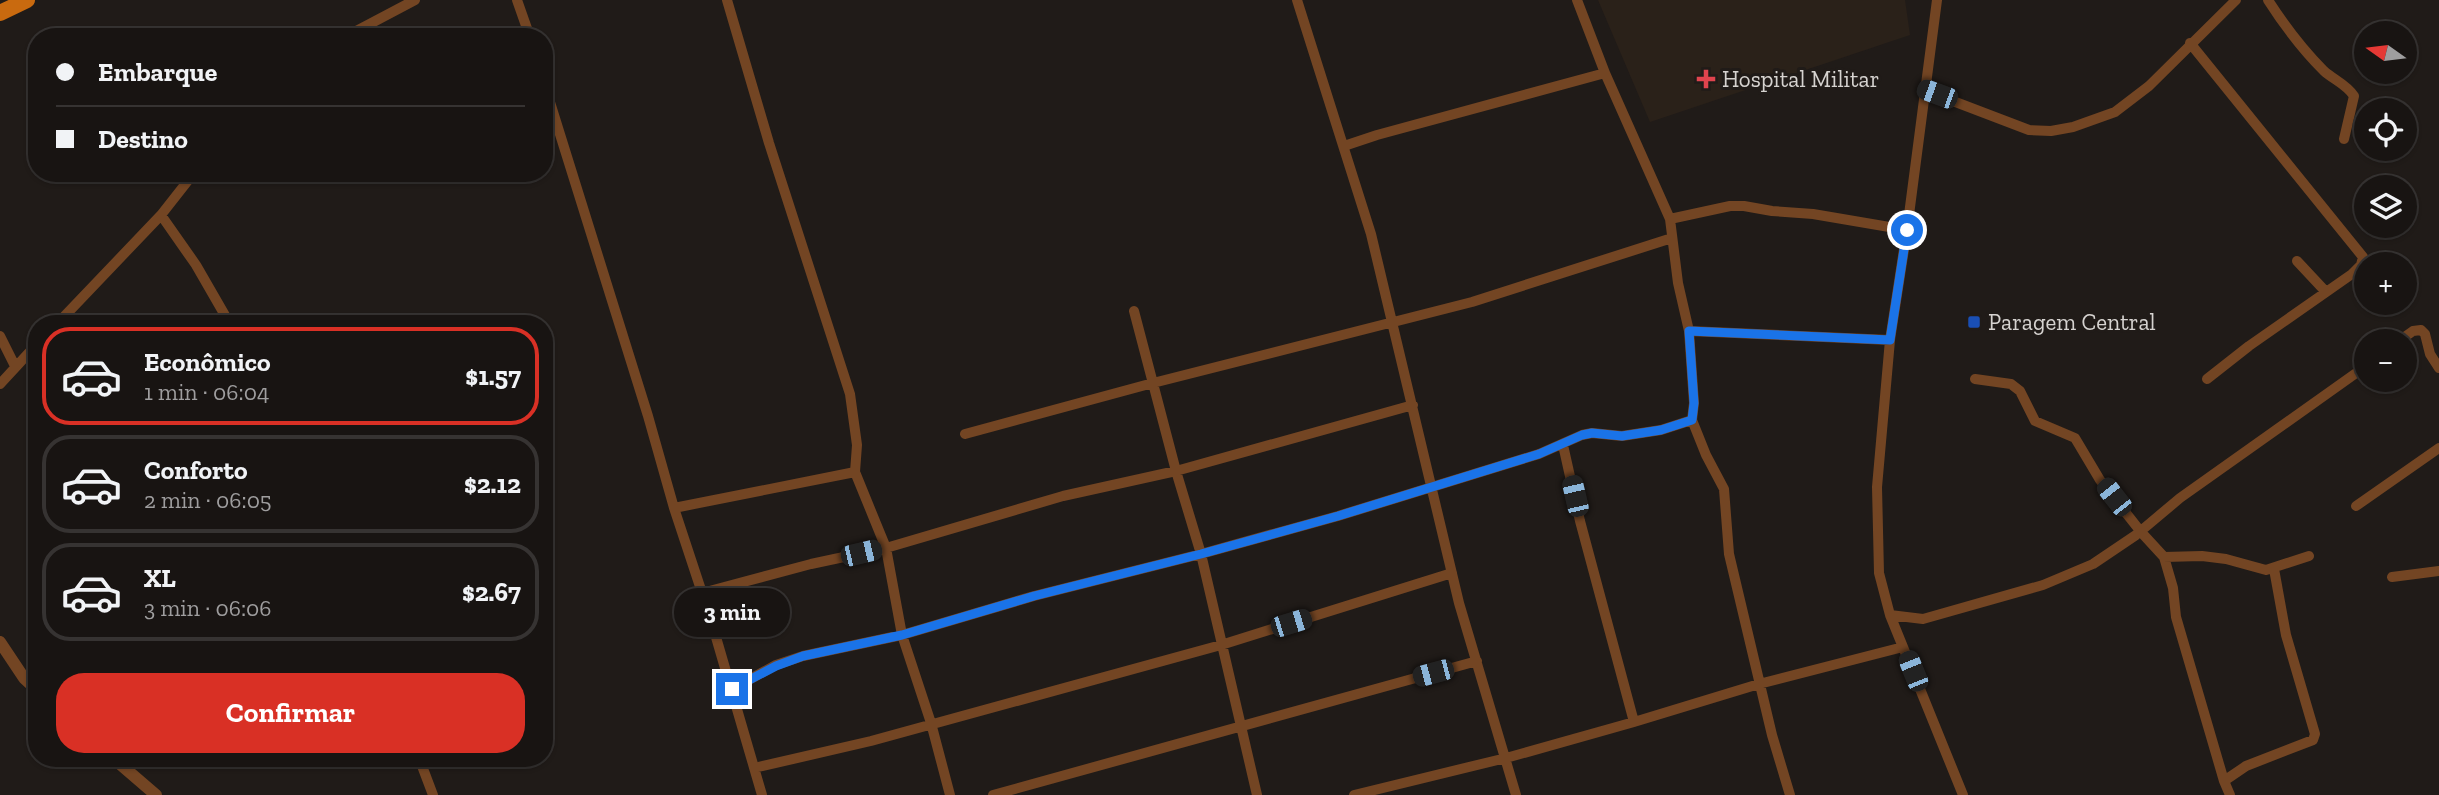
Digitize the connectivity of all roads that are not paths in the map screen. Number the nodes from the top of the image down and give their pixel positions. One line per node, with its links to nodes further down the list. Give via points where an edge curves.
1 (27, 0): 10 (main road)
2 (415, 0): 11 (street)
3 (517, 0): 12 (street)
4 (727, 0): 48 (street, via 850,394 857,445)
5 (1297, 0): 18 (street)
6 (1577, 0): 14 (street)
7 (1937, 0): 15 (street)
8 (2236, 0): 13 (street)
9 (2268, 0): 17 (street, via 2313,60 2354,96)
10 (0, 13)
11 (362, 28)
12 (527, 28)
13 (2190, 43): 15 (street, via 2149,86 2115,112 2051,131 2005,123); 25 (street, via 2363,257 2352,274)
14 (1605, 73): 18 (street); 21 (street)
15 (1924, 90): 22 (street)
16 (553, 112): 51 (street)
17 (2344, 139)
18 (1344, 146): 29 (street)
19 (187, 182): 20 (street)
20 (161, 215): 27 (street); 28 (street)
21 (1670, 219): 22 (street, via 1744,206); 23 (street)
22 (1907, 230): 33 (street)
23 (1672, 238): 29 (street); 31 (street)
24 (2297, 261): 25 (street)
25 (2326, 292): 39 (street)
26 (1134, 310): 40 (street)
27 (66, 315)
28 (225, 315)
29 (1392, 323): 40 (street); 42 (street)
30 (2417, 330): 36 (street, via 2424,334)
31 (1689, 331): 33 (street); 43 (street)
32 (0, 336): 35 (street)
33 (1890, 340): 62 (street, via 1877,487 1879,573)
34 (28, 353): 35 (street)
35 (15, 366): 41 (street)
36 (2439, 368)
37 (2354, 375): 52 (street, via 2180,498)
38 (1975, 379): 52 (street, via 2011,384 2020,391 2035,421 2075,439 2100,480)
39 (2207, 379)
40 (1153, 383): 44 (street); 47 (street)
41 (0, 384)
42 (1413, 405): 47 (street); 49 (street)
43 (1692, 420): 45 (street, via 1622,436 1592,433); 69 (street, via 1724,489 1728,554)
44 (965, 434)
45 (1563, 445): 49 (street); 71 (street)
46 (2439, 448): 50 (street)
47 (1176, 471): 53 (street, via 1063,496); 54 (street)
48 (855, 472): 51 (street); 53 (street)
49 (1433, 488): 54 (street); 59 (street)
50 (2356, 506)
51 (674, 508): 61 (street)
52 (2141, 531): 56 (street); 62 (street, via 2093,564 2043,584 1923,619)
53 (887, 548): 61 (street); 63 (street)
54 (1201, 554): 63 (street); 65 (street)
55 (2309, 556): 57 (street)
56 (2164, 557): 57 (street, via 2202,556); 78 (street, via 2176,617)
57 (2274, 569): 78 (street, via 2286,635 2315,734 2313,740 2246,766)
58 (2439, 571): 60 (street)
59 (1452, 573): 65 (street); 67 (street)
60 (2392, 577)
61 (702, 593): 70 (street)
62 (1891, 615): 66 (street)
63 (902, 635): 70 (street, via 803,656); 72 (street)
64 (0, 642): 68 (street)
65 (1222, 645): 72 (street); 73 (street)
66 (1903, 647): 69 (street); 88 (street)
67 (1477, 661): 73 (street); 74 (street)
68 (28, 682)
69 (1759, 684): 71 (street); 87 (street)
70 (732, 689): 77 (street)
71 (1634, 722): 74 (street)
72 (931, 723): 77 (street); 82 (street)
73 (1240, 725): 83 (street); 84 (street)
74 (1506, 758): 85 (street); 86 (street)
75 (123, 767): 79 (street)
76 (422, 767): 80 (street)
77 (754, 768): 81 (street)
78 (2224, 781): 89 (street)
79 (156, 795)
80 (433, 795)
81 (762, 795)
82 (950, 795)
83 (993, 795)
84 (1257, 795)
85 (1354, 795)
86 (1516, 795)
87 (1790, 795)
88 (1963, 795)
89 (2230, 795)

